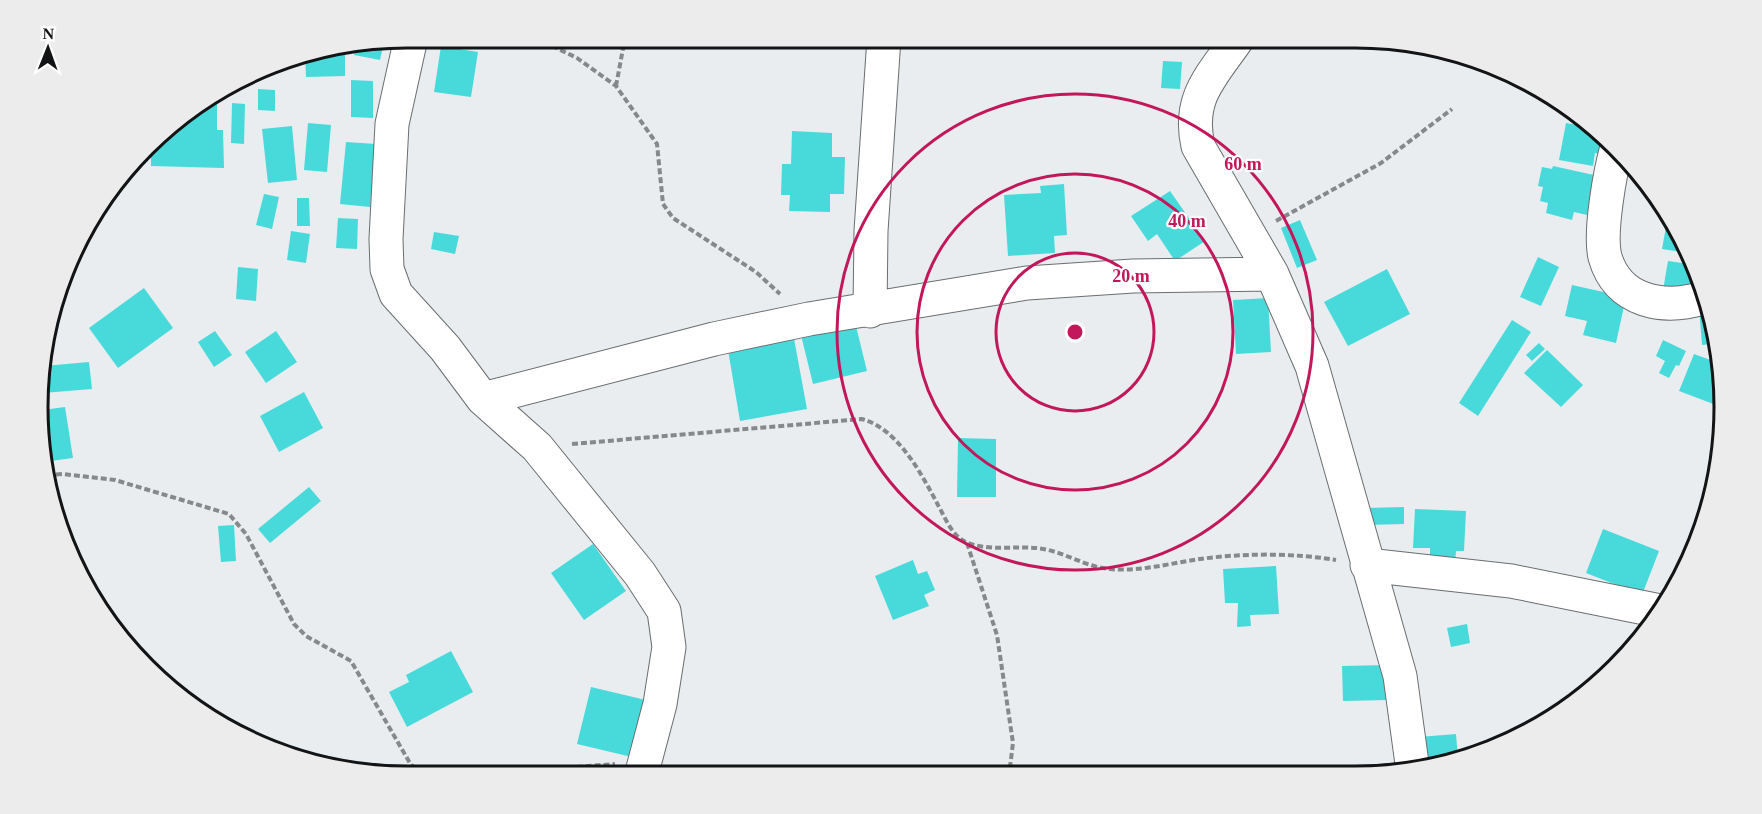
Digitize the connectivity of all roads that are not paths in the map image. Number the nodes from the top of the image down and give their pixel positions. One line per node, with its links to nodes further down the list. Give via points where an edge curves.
1 (409, 48): 8 (street, via 392,124 387,269 396,294 446,348)
2 (883, 48): 7 (street, via 871,231)
3 (1231, 48): 5 (street, via 1198,97 1193,125 1198,146)
4 (1615, 159): 6 (street, via 1605,211 1605,255 1613,277 1629,294 1650,302 1683,304)
5 (1272, 274): 7 (street, via 1132,276 1027,283); 9 (street, via 1312,366)
6 (1697, 300)
7 (870, 311): 8 (street, via 714,339)
8 (483, 399): 12 (street, via 537,447 640,574 664,611 669,647 660,704)
9 (1366, 565): 10 (street, via 1511,581); 11 (street, via 1400,676)
10 (1650, 610)
11 (1412, 761)
12 (644, 766)

